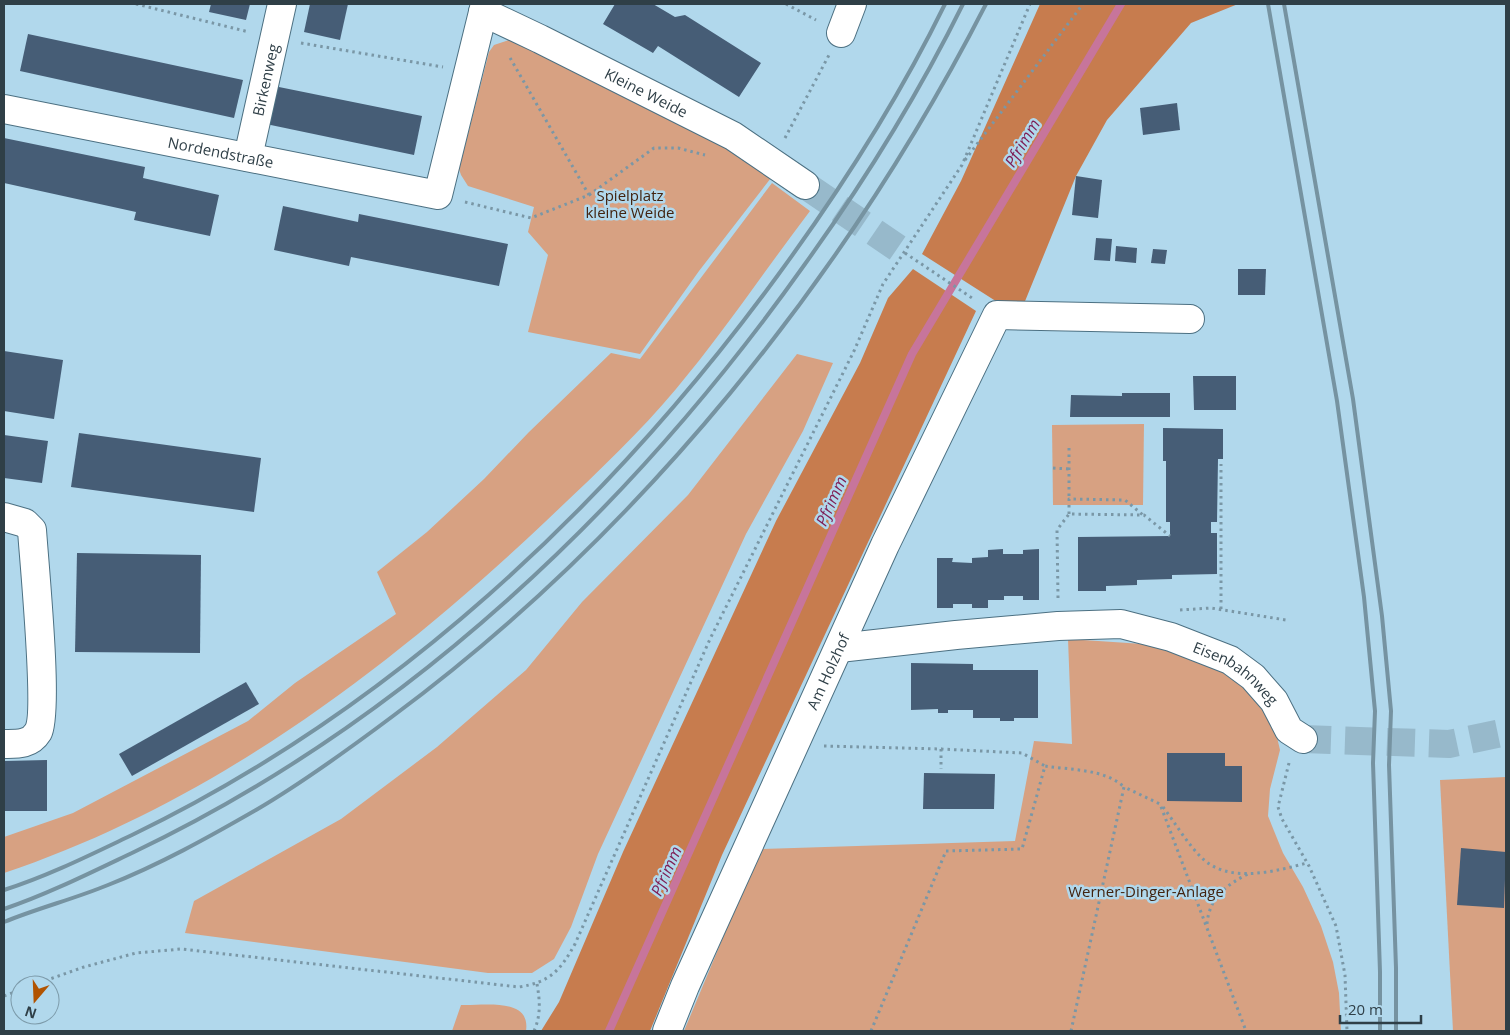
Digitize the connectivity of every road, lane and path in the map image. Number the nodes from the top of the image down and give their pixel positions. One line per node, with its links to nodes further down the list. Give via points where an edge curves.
1 (136, 4): 9 (path)
2 (282, 4): 9 (street, Birkenweg)
3 (786, 4): 8 (path)
4 (852, 4): 8 (street)
5 (1030, 4): 16 (path)
6 (1083, 4): 16 (path)
7 (484, 8): 11 (street, Kleine Weide); 15 (street, Kleine Weide, via 734,136)
8 (841, 32): 15 (path)
9 (275, 38): 11 (path); 14 (street, Birkenweg)
10 (506, 50): 18 (path)
11 (468, 71): 19 (street, Kleine Weide)
12 (4, 109): 14 (street, Nordendstraße)
13 (711, 156): 18 (path, via 678,148 654,148)
14 (248, 157): 19 (street, Nordendstraße)
15 (772, 161): 17 (street, Kleine Weide)
16 (962, 164): 20 (path)
17 (805, 185)
18 (590, 194): 19 (path, via 531,218)
19 (438, 195)
20 (905, 253): 21 (path); 49 (path, via 883,284 854,351 710,639 575,944 564,964)
21 (997, 315): 22 (street); 36 (street, Am Holzhof, via 885,545)
22 (1190, 319)
23 (1068, 448): 26 (path)
24 (1221, 464): 32 (path)
25 (1053, 468): 26 (path)
26 (1069, 469): 27 (path)
27 (1069, 499): 28 (path); 29 (path, via 1125,500)
28 (1069, 514): 29 (path); 35 (path, via 1057,530)
29 (1144, 515): 31 (path)
30 (4, 517): 38 (street, via 25,523 32,530 41,725 32,739 24,743)
31 (1170, 536)
32 (1221, 609): 33 (path); 34 (path)
33 (1172, 611)
34 (1286, 620)
35 (1058, 626): 36 (street, Eisenbahnweg); 37 (street, Eisenbahnweg, via 1121,624 1151,630 1209,650 1253,677 1274,701 1289,730)
36 (840, 648): 39 (street, Am Holzhof)
37 (1303, 739): 45 (path, via 1292,755 1278,807 1292,840)
38 (4, 744)
39 (795, 746): 40 (path); 51 (street, Am Holzhof)
40 (941, 749): 41 (path, via 1022,753); 42 (path)
41 (1045, 766): 43 (path, via 1106,776); 52 (path, via 1022,849 946,851)
42 (940, 769)
43 (1124, 787): 44 (path); 53 (path)
44 (1160, 804): 46 (path, via 1203,860 1217,869); 47 (path)
45 (1307, 863): 46 (path); 55 (path, via 1336,926 1345,976)
46 (1249, 874): 47 (path, via 1230,883 1220,893 1212,904)
47 (1207, 927): 54 (path)
48 (60, 976): 49 (path, via 114,958 181,949 519,987)
49 (537, 984): 50 (path, via 539,1020)
50 (534, 1031)
51 (667, 1031)
52 (871, 1031)
53 (1071, 1031)
54 (1246, 1031)
55 (1348, 1031)

